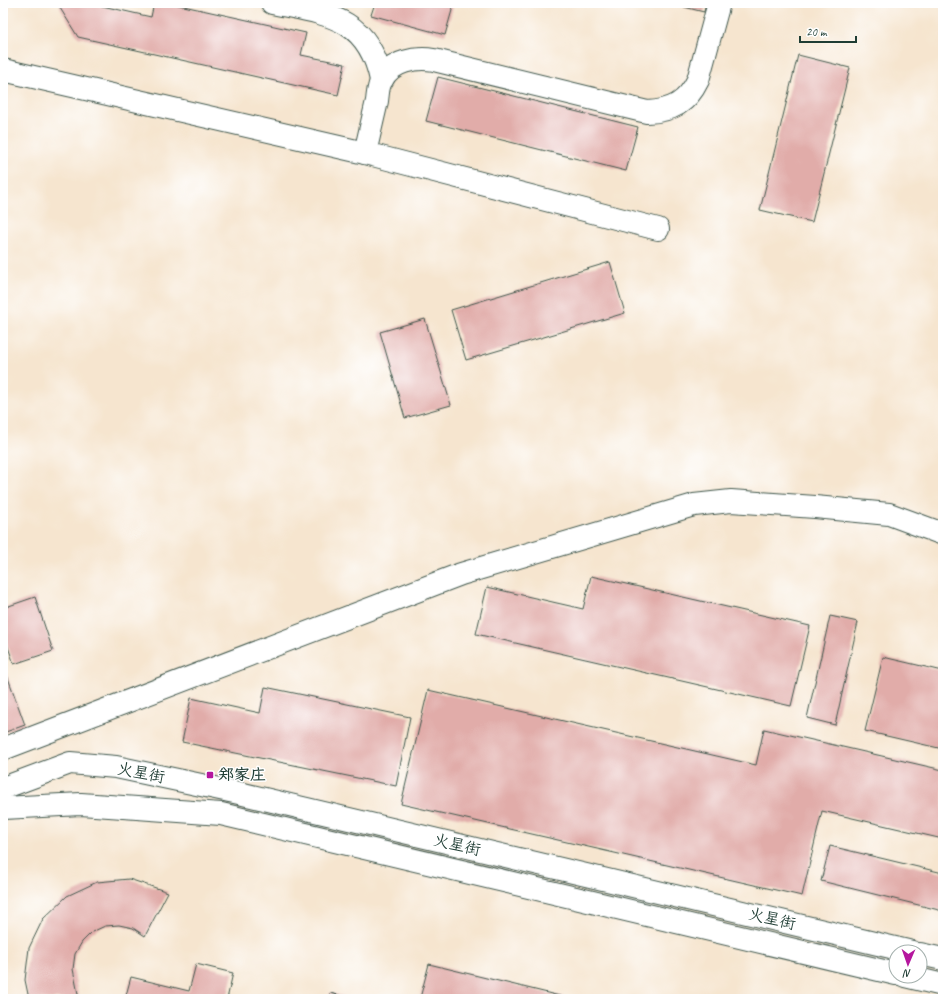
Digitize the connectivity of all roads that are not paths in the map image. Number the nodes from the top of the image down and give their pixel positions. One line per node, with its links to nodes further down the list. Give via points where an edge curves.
1 (272, 3): 4 (street, via 338,18 350,26 369,46 376,59)
2 (719, 3): 4 (street, via 698,80 686,99 667,110 647,112 423,58 401,63)
3 (3, 70): 5 (street)
4 (381, 80): 5 (street)
5 (365, 153): 6 (street)
6 (658, 229)
7 (943, 534): 8 (street, via 889,514 731,501 694,505 461,574)
8 (3, 749)
9 (3, 788): 11 (street, 火星街, via 70,763 116,767 246,795)
10 (3, 808): 14 (street, 火星街, via 81,804 221,814)
11 (888, 946)
12 (928, 956): 13 (street)
13 (943, 959)
14 (888, 972)
15 (928, 981): 16 (street)
16 (943, 985)

